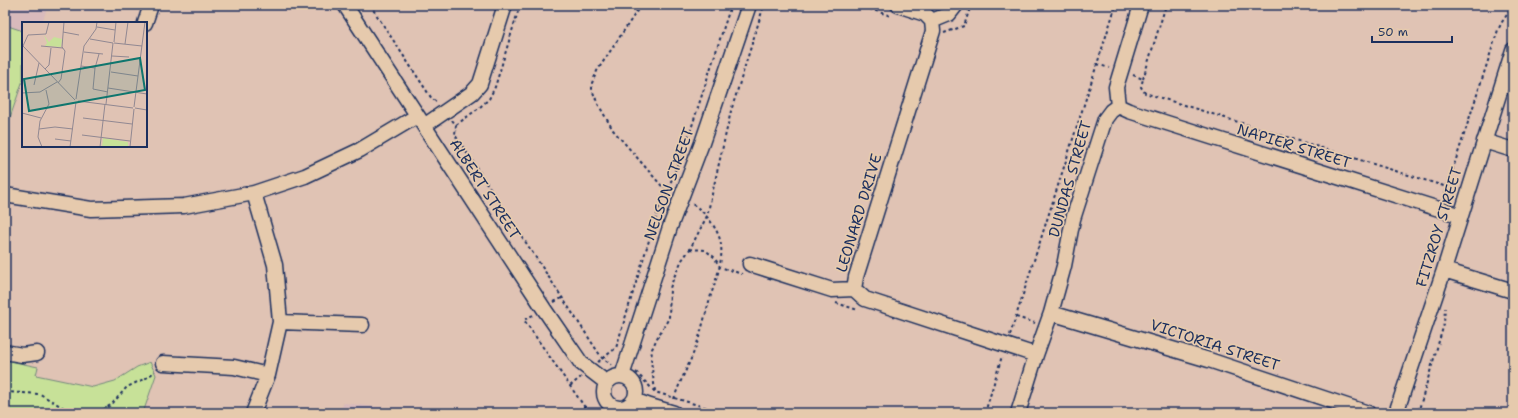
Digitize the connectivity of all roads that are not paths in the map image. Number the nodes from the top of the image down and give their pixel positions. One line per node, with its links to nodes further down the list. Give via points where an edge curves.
1 (151, 5): 9 (street)
2 (345, 5): 12 (street, ALBERT STREET)
3 (505, 5): 12 (street, via 480,84 472,93 446,111)
4 (749, 5): 29 (street, NELSON STREET, via 670,227)
5 (898, 5): 8 (street, via 925,14)
6 (956, 5): 8 (street, via 949,14)
7 (1142, 5): 11 (street, via 1116,87)
8 (932, 21): 20 (street, LEONARD DRIVE, via 933,31)
9 (145, 22)
10 (1513, 50): 13 (street, FITZROY STREET)
11 (1118, 106): 17 (street, NAPIER STREET, via 1129,112); 22 (street, DUNDAS STREET, via 1105,119 1073,218 1064,266)
12 (420, 121): 15 (street, via 305,176); 31 (street, ALBERT STREET, via 581,363)
13 (1484, 141): 14 (street); 17 (street, FITZROY STREET)
14 (1513, 150)
15 (254, 192): 16 (street, via 184,206 91,209); 23 (street, via 275,265)
16 (5, 195)
17 (1461, 216): 19 (street, FITZROY STREET)
18 (749, 270): 20 (street, via 832,290)
19 (1444, 270): 21 (street); 38 (street, FITZROY STREET)
20 (854, 289): 27 (street, LEONARD DRIVE, via 865,299)
21 (1513, 291)
22 (1051, 313): 27 (street, DUNDAS STREET); 37 (street, VICTORIA STREET, via 1209,360)
23 (280, 322): 24 (street); 30 (street)
24 (362, 325)
25 (5, 352): 26 (street, via 22,355)
26 (37, 352)
27 (1036, 355): 36 (street, DUNDAS STREET)
28 (163, 363): 30 (street, via 234,367)
29 (623, 372): 31 (street); 32 (street, via 634,384)
30 (268, 375): 34 (street)
31 (607, 383): 33 (street, via 605,398)
32 (634, 400): 33 (street, via 626,407); 35 (street)
33 (614, 410)
34 (253, 413)
35 (674, 413)
36 (1018, 413)
37 (1368, 413)
38 (1396, 413)

